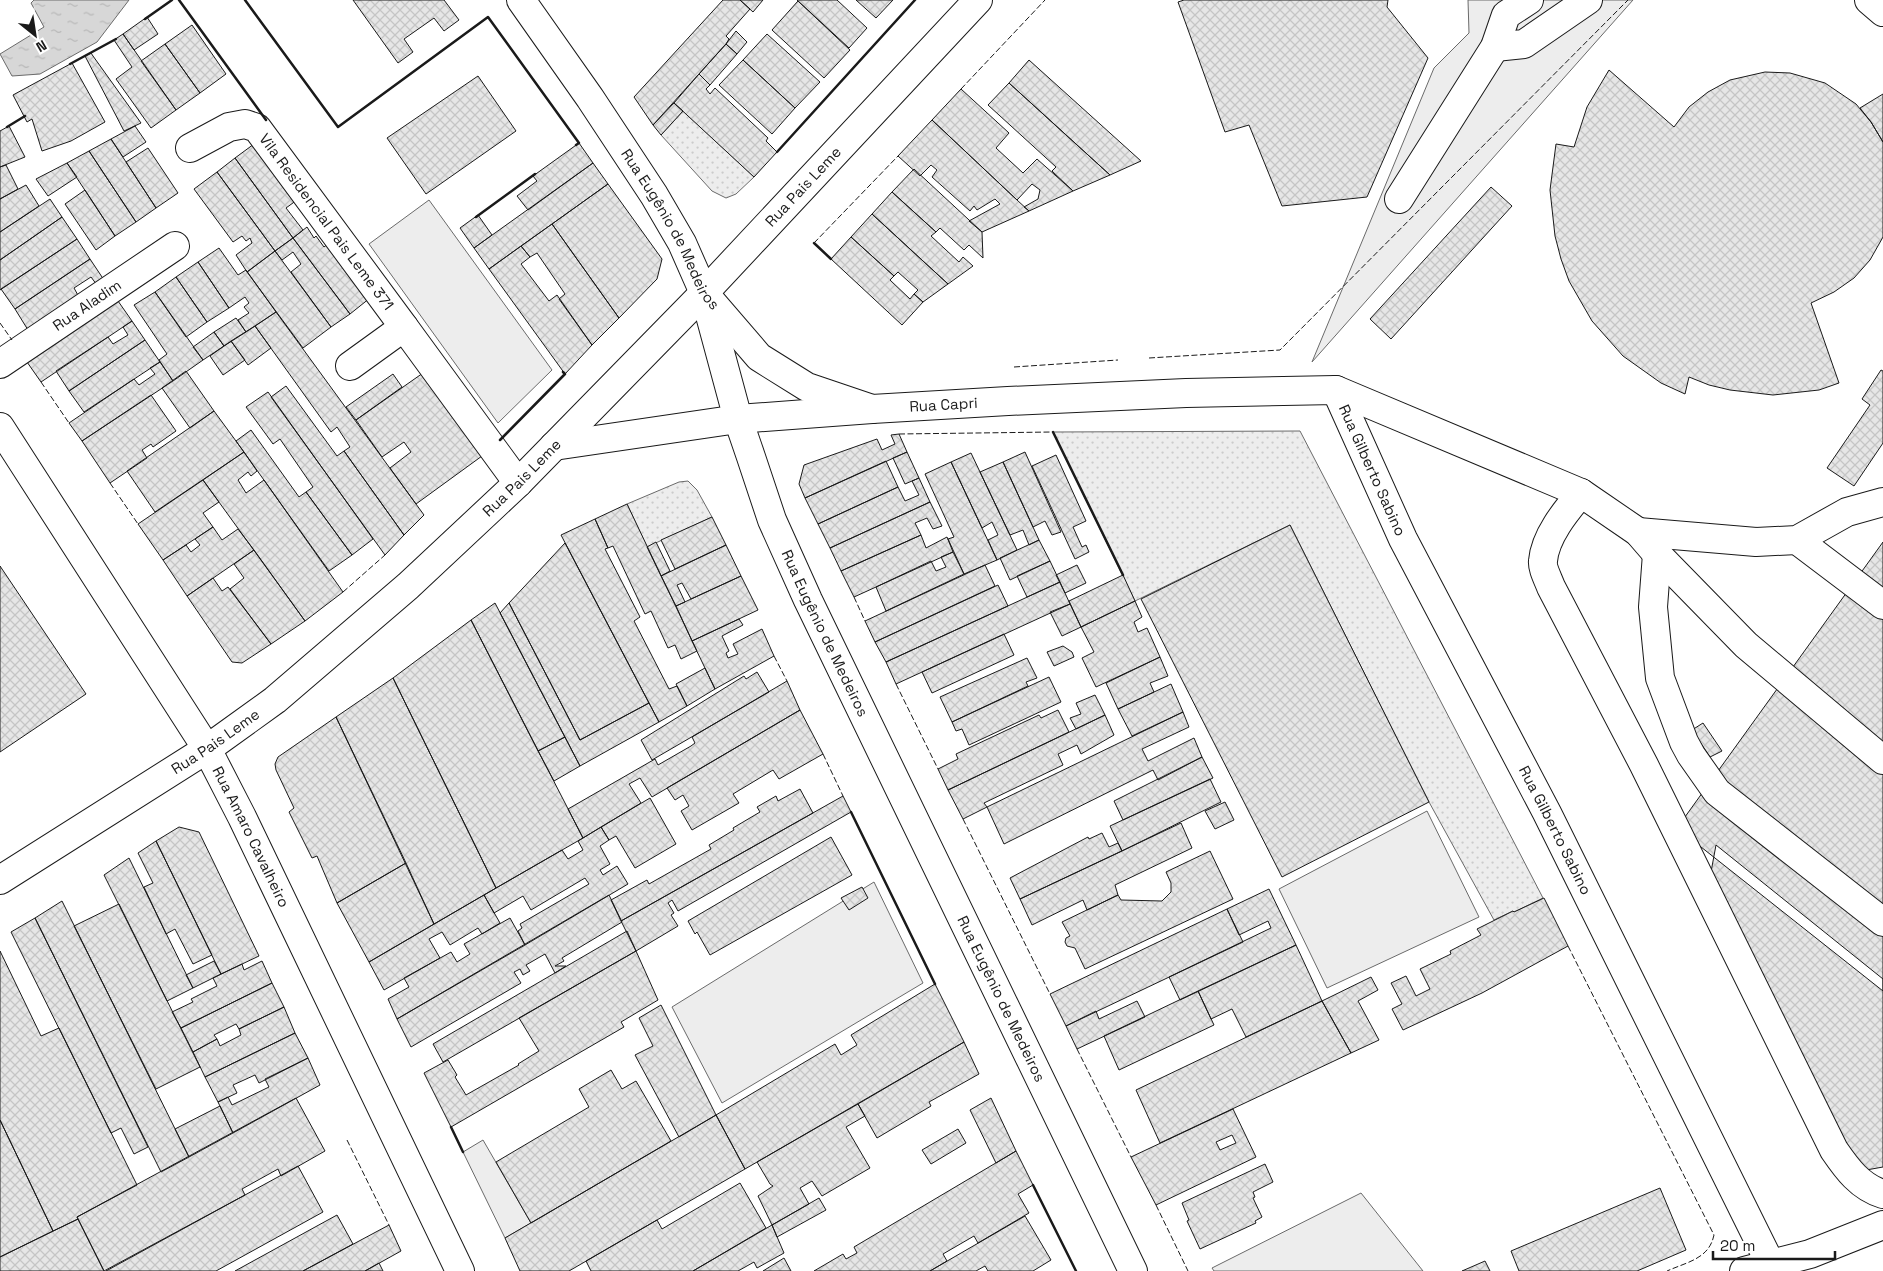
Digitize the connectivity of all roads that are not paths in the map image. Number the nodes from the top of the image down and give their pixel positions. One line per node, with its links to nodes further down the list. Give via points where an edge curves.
1 (520, 0): 11 (main road, Rua Eugênio de Medeiros, via 654,194 682,243)
2 (978, 0): 11 (main road, Rua Pais Leme)
3 (1529, 0): 7 (main road, via 1506,15)
4 (1588, 0): 7 (main road, via 1524,44)
5 (1869, 0): 6 (main road)
6 (1883, 12)
7 (1496, 47): 9 (main road)
8 (190, 148): 12 (main road, Vila Residencial Pais Leme 371, via 229,128 245,124 257,128)
9 (1399, 199)
10 (175, 246): 13 (main road, Rua Aladim)
11 (704, 293): 16 (main road, via 759,357 807,387); 17 (main road, Rua Eugênio de Medeiros); 19 (main road, Rua Pais Leme)
12 (404, 327): 14 (main road); 20 (main road, Vila Residencial Pais Leme 371)
13 (0, 364)
14 (350, 366)
15 (1336, 390): 16 (main road, Rua Capri, via 1176,393); 21 (main road); 33 (main road, Rua Gilberto Sabino, via 1403,539 1547,813)
16 (872, 409): 17 (main road, Rua Capri)
17 (738, 419): 19 (main road, Rua Capri); 35 (main road, Rua Eugênio de Medeiros, via 772,520 808,600)
18 (0, 427): 27 (main road, Rua Amaro Cavalheiro)
19 (554, 446): 20 (main road, Rua Pais Leme)
20 (518, 483): 27 (main road, Rua Pais Leme, via 408,586 275,700)
21 (1581, 492): 23 (main road); 31 (main road, via 1561,517 1542,562 1551,587 1644,765 1834,1150 1854,1178)
22 (1883, 502): 24 (main road, via 1848,512)
23 (1638, 532): 24 (main road, via 1756,542); 25 (main road)
24 (1797, 540): 26 (main road)
25 (1657, 554): 28 (main road, via 1746,645); 30 (main road, via 1653,606 1660,678 1690,755 1717,792)
26 (1883, 605)
27 (207, 749): 29 (main road, Rua Pais Leme); 34 (main road, Rua Amaro Cavalheiro)
28 (1883, 760)
29 (0, 880)
30 (1883, 922)
31 (1883, 1194)
32 (1883, 1225): 33 (main road)
33 (1773, 1267): 36 (main road)
34 (460, 1271)
35 (1133, 1271)
36 (1744, 1271)

